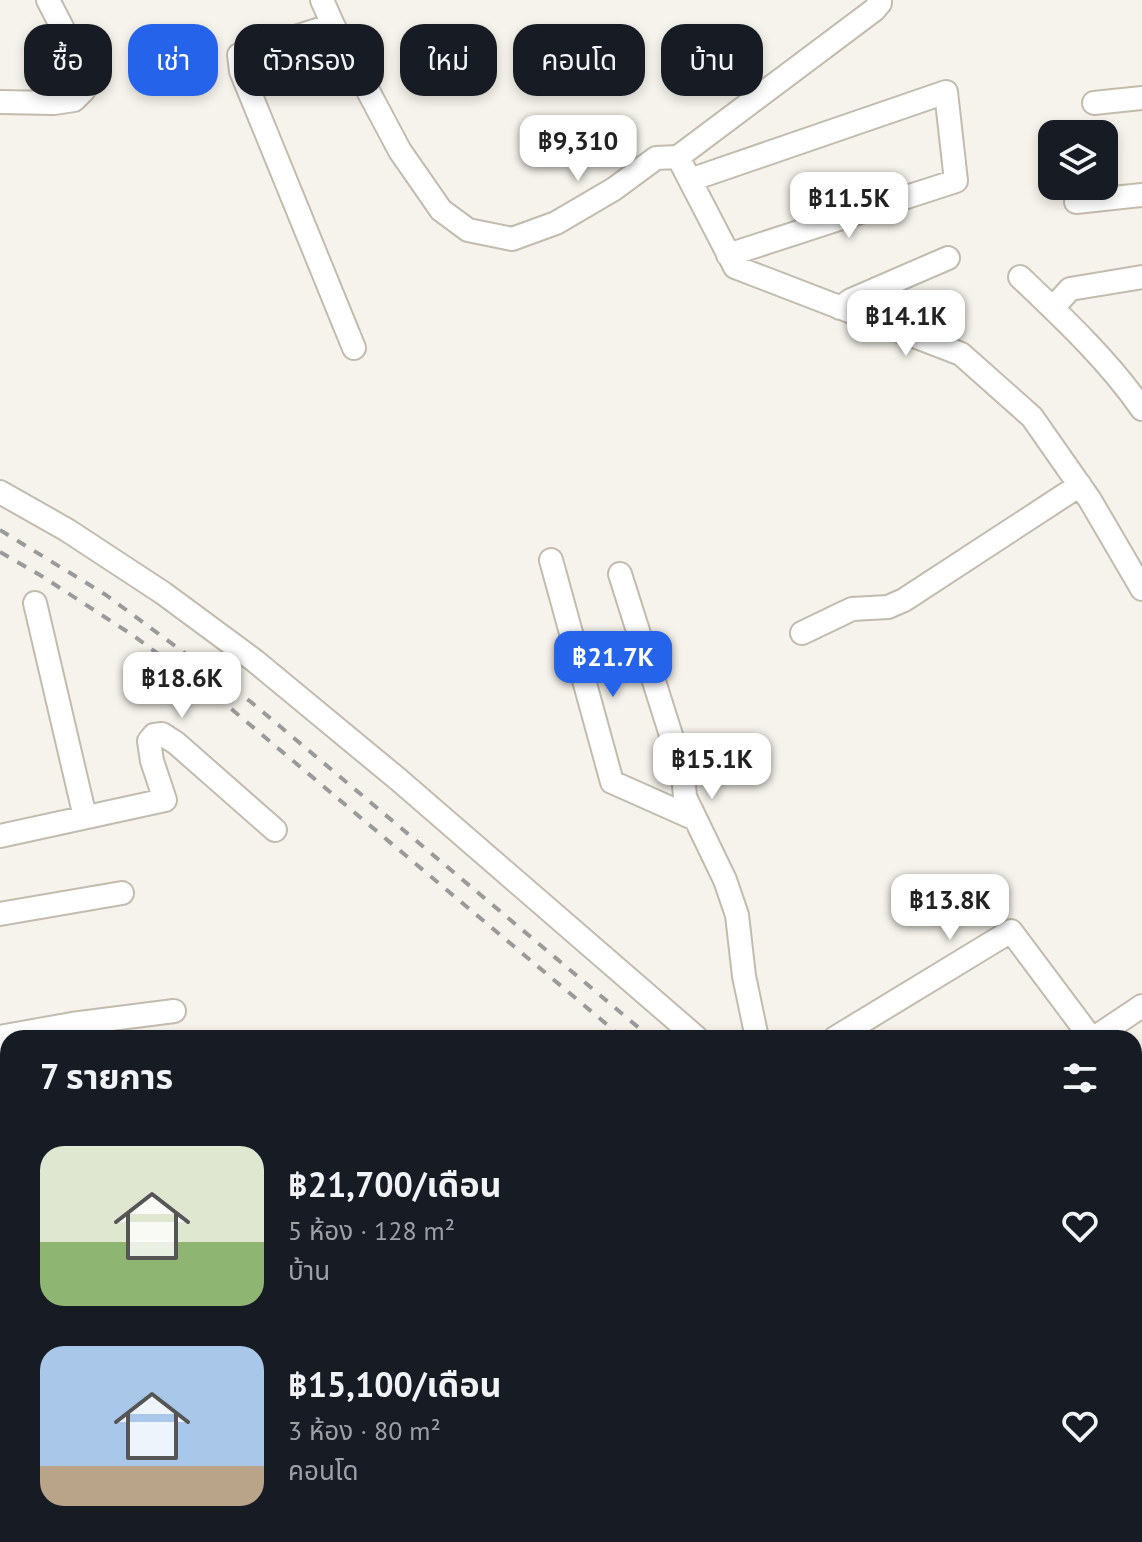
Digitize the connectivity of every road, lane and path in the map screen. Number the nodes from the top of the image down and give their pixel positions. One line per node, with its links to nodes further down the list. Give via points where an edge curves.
1 (48, 0): 8 (street, via 86,74 84,90 74,100 54,103)
2 (322, 0): 4 (street)
3 (880, 0): 10 (street, via 874,10)
4 (333, 24)
5 (251, 96): 20 (street)
6 (371, 96): 10 (street, via 441,210 468,230 512,239 556,223 656,158)
7 (1142, 98): 9 (street)
8 (0, 102)
9 (1094, 103)
10 (678, 157): 11 (street)
11 (690, 180): 14 (street); 14 (street, via 946,92 956,181)
12 (1142, 195): 13 (street)
13 (1076, 202)
14 (728, 255): 18 (street, via 735,267)
15 (948, 258): 18 (street)
16 (1020, 277): 19 (street)
17 (1142, 277): 19 (street, via 1070,289)
18 (840, 308): 23 (street, via 961,354 1032,417)
19 (1053, 308): 21 (street)
20 (354, 348)
21 (1132, 376): 22 (street)
22 (1142, 409)
23 (1080, 485): 27 (street); 29 (street, via 904,600 888,607 852,609)
24 (0, 492): 39 (street, via 163,593 255,661)
25 (551, 560): 31 (street, via 612,782)
26 (620, 574): 31 (street)
27 (1142, 589)
28 (35, 603): 30 (street)
29 (802, 633)
30 (85, 817): 32 (street, via 165,800 149,741 162,734); 33 (street)
31 (695, 819): 40 (street, via 737,915)
32 (275, 830)
33 (0, 836)
34 (122, 893): 35 (street)
35 (0, 914)
36 (1142, 1006): 43 (street)
37 (174, 1011): 38 (street)
38 (45, 1030)
39 (688, 1030)
40 (755, 1030)
41 (848, 1030): 42 (street, via 1011,931)
42 (1087, 1030)
43 (1105, 1030)

